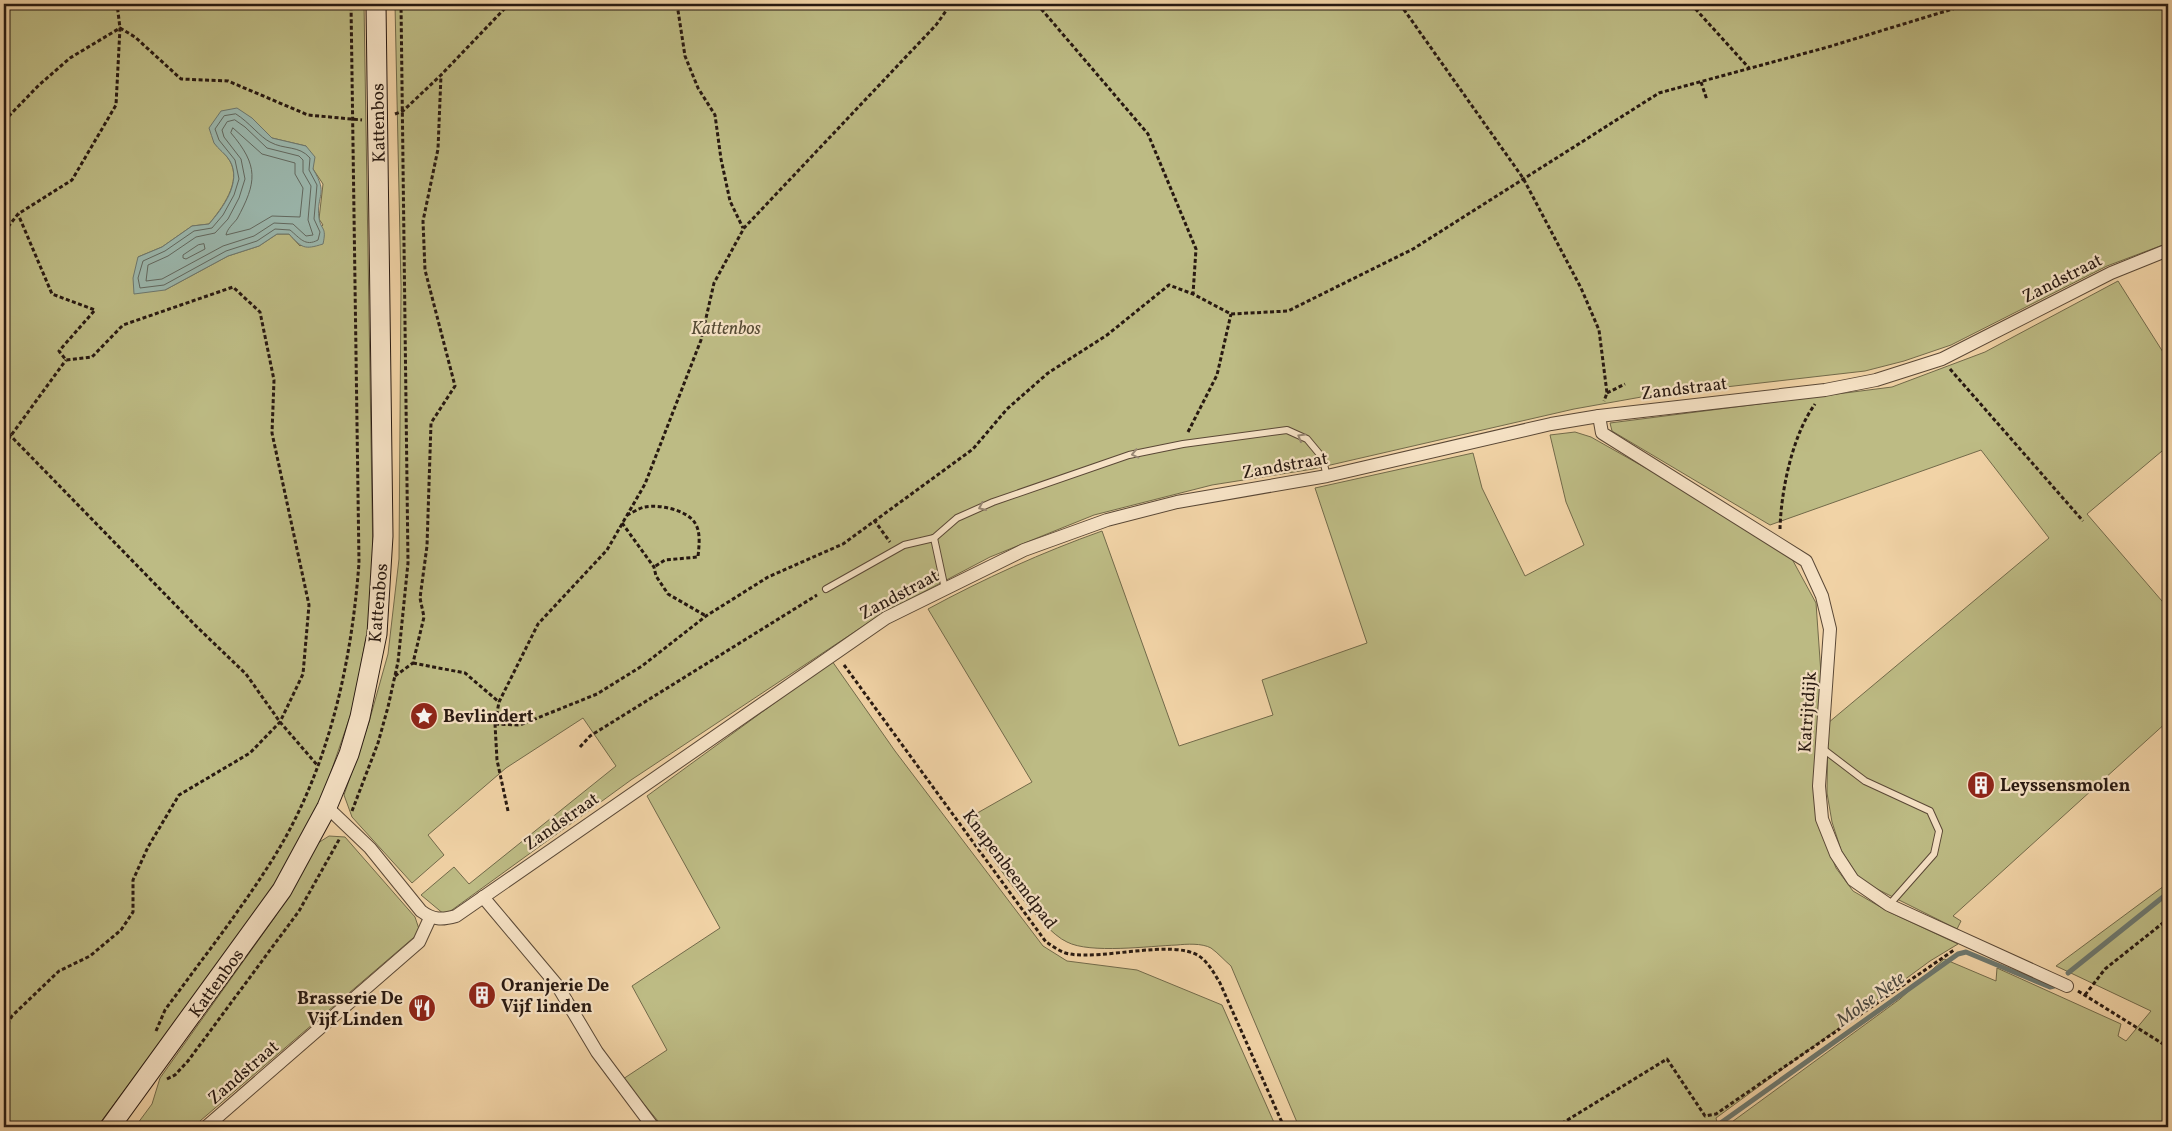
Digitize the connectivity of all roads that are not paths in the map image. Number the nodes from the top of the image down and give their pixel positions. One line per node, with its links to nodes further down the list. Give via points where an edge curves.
1 (376, 4): 9 (main road, Kattenbos, via 384,536 382,585 377,634 360,717)
2 (2168, 250): 3 (street, Zandstraat, via 2111,273 1942,359 1876,380 1825,390)
3 (1599, 416): 4 (street, Zandstraat); 8 (street, Katrijtdijk, via 1602,433 1806,561 1822,596 1830,629)
4 (1327, 476): 5 (lane, one-way to 5, via 1322,457 1307,439 1287,430 1183,444 1129,455 993,502 956,518); 7 (street, Zandstraat, via 1177,502 1107,520 1024,550)
5 (934, 538): 6 (lane, via 904,545); 7 (lane)
6 (826, 589)
7 (945, 589): 10 (street, Zandstraat, via 886,618 834,652)
8 (1823, 749): 11 (street, Katrijtdijk, via 1819,786 1822,819 1836,854 1853,880); 11 (lane, via 1865,781 1930,811 1939,831 1934,854)
9 (328, 807): 12 (street, via 370,848 407,896); 14 (main road, Kattenbos, via 282,890)
10 (483, 897): 12 (street, Zandstraat, via 456,916 444,920); 16 (street, via 557,985 602,1059)
11 (1889, 905): 13 (street, Katrijtdijk)
12 (430, 918): 15 (street, Zandstraat, via 418,942)
13 (2067, 986)
14 (110, 1127)
15 (206, 1127)
16 (653, 1127)

